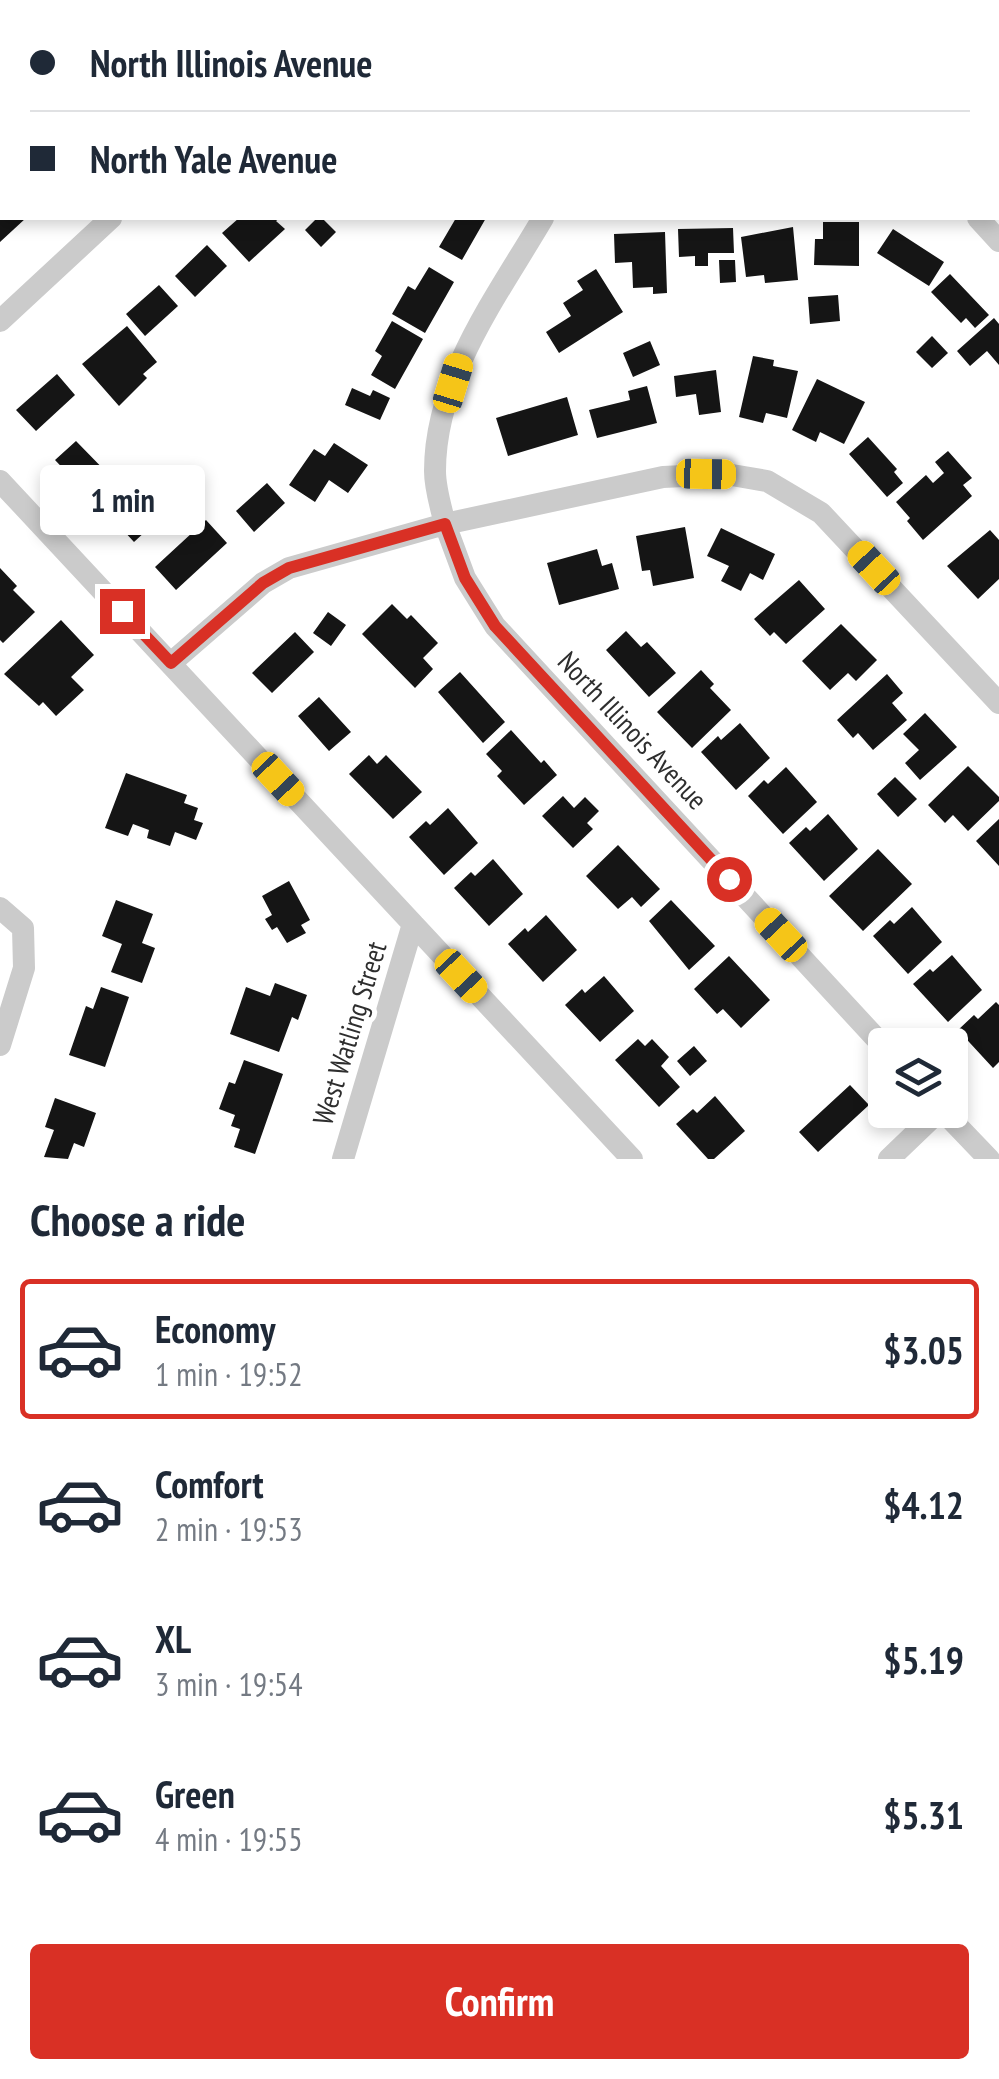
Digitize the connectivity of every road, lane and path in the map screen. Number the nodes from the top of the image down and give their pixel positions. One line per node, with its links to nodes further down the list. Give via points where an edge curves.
1 (109, 220): 5 (street)
2 (542, 220): 7 (street, North Illinois Avenue, via 461,358 445,408 435,469)
3 (980, 220): 4 (street)
4 (999, 240)
5 (0, 321)
6 (0, 481): 8 (street)
7 (445, 524): 8 (street, via 289,568); 9 (street, via 663,477 766,480 822,513); 12 (street, North Illinois Avenue, via 465,578 495,626)
8 (171, 663): 11 (street)
9 (999, 703)
10 (0, 908): 13 (street, via 22,928 24,968)
11 (412, 924): 16 (street, West Watling Street); 17 (street)
12 (868, 1030)
13 (0, 1045)
14 (922, 1128): 18 (street)
15 (958, 1128): 19 (street)
16 (343, 1159)
17 (632, 1159)
18 (889, 1159)
19 (988, 1159)

